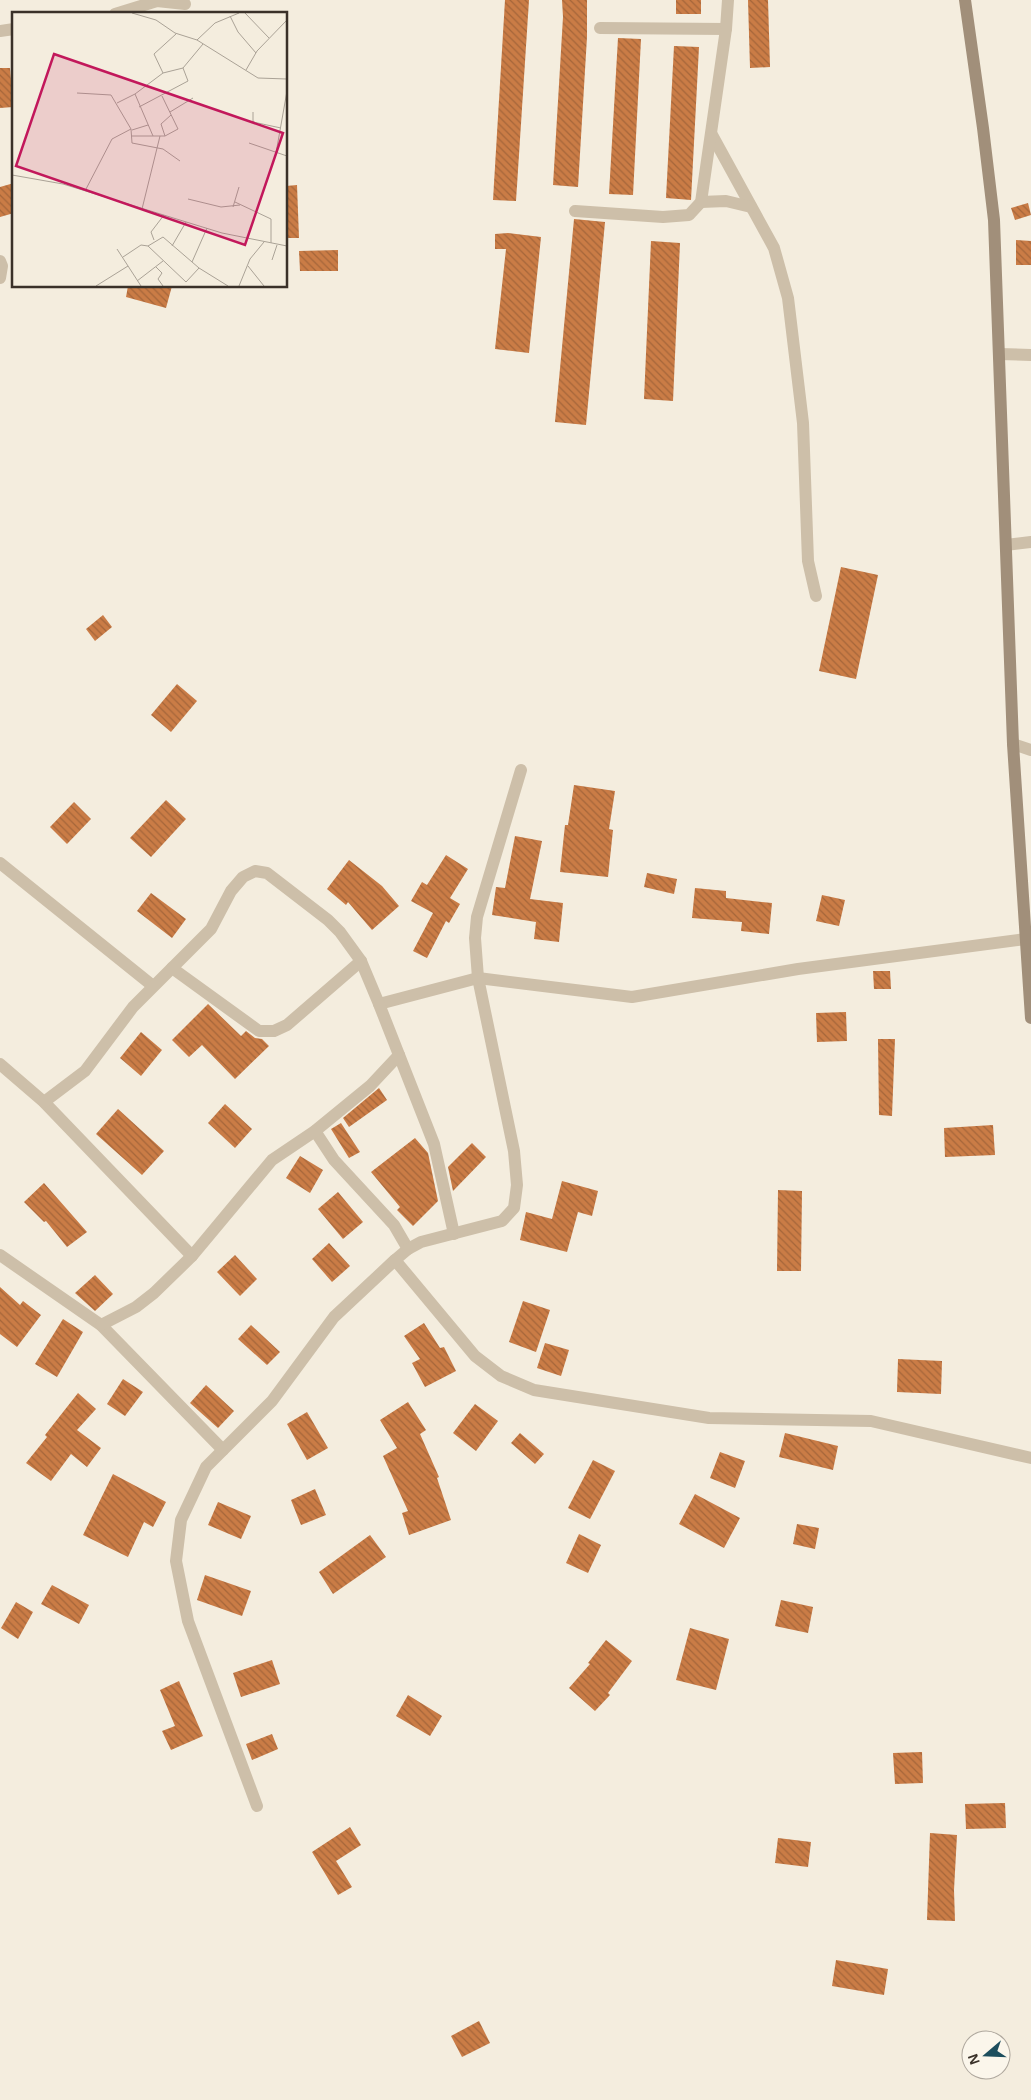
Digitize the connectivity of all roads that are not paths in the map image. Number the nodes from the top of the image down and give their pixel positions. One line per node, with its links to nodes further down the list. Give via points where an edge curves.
1 (728, 0): 7 (street)
2 (965, 0): 14 (main road, via 994,220)
3 (157, 1): 4 (street); 5 (street)
4 (185, 6)
5 (121, 12)
6 (600, 28): 7 (street)
7 (726, 29): 8 (street)
8 (712, 136): 9 (street); 10 (street)
9 (701, 202): 10 (street, via 726,201); 11 (street, via 689,215 663,217)
10 (751, 207): 18 (street, via 774,248 788,298 803,424 808,561)
11 (575, 211)
12 (0, 260): 13 (street)
13 (0, 278)
14 (999, 354): 15 (street); 17 (main road)
15 (1031, 355)
16 (1031, 542): 17 (street)
17 (1006, 545): 19 (main road)
18 (816, 596)
19 (1013, 744): 20 (street); 23 (main road)
20 (1031, 750)
21 (521, 770): 26 (street, via 477,917)
22 (0, 863): 27 (street)
23 (1026, 939): 26 (street, via 798,969 632,997); 29 (main road)
24 (361, 961): 25 (street, via 287,1025 274,1031 259,1031); 25 (street, via 328,920 267,873 255,871 243,877 231,891 211,930); 28 (street)
25 (172, 968): 27 (street)
26 (478, 978): 28 (street); 34 (street, via 514,1151 518,1185 514,1208 502,1221)
27 (153, 986): 32 (street, via 85,1071)
28 (380, 1004): 30 (street)
29 (1031, 1018)
30 (399, 1055): 33 (street, via 370,1086); 34 (street, via 434,1144)
31 (0, 1064): 32 (street)
32 (44, 1102): 37 (street)
33 (315, 1131): 35 (street, via 334,1160 394,1225); 37 (street, via 272,1160)
34 (454, 1234): 35 (street)
35 (408, 1249): 38 (street)
36 (0, 1255): 39 (street)
37 (192, 1256): 39 (street, via 136,1307)
38 (395, 1260): 40 (street, via 334,1317 272,1401); 41 (street, via 475,1356 501,1376 534,1390 709,1418 872,1421)
39 (101, 1325): 40 (street)
40 (223, 1450): 42 (street, via 206,1467 181,1520 176,1561 188,1621)
41 (1031, 1458)
42 (257, 1806)

